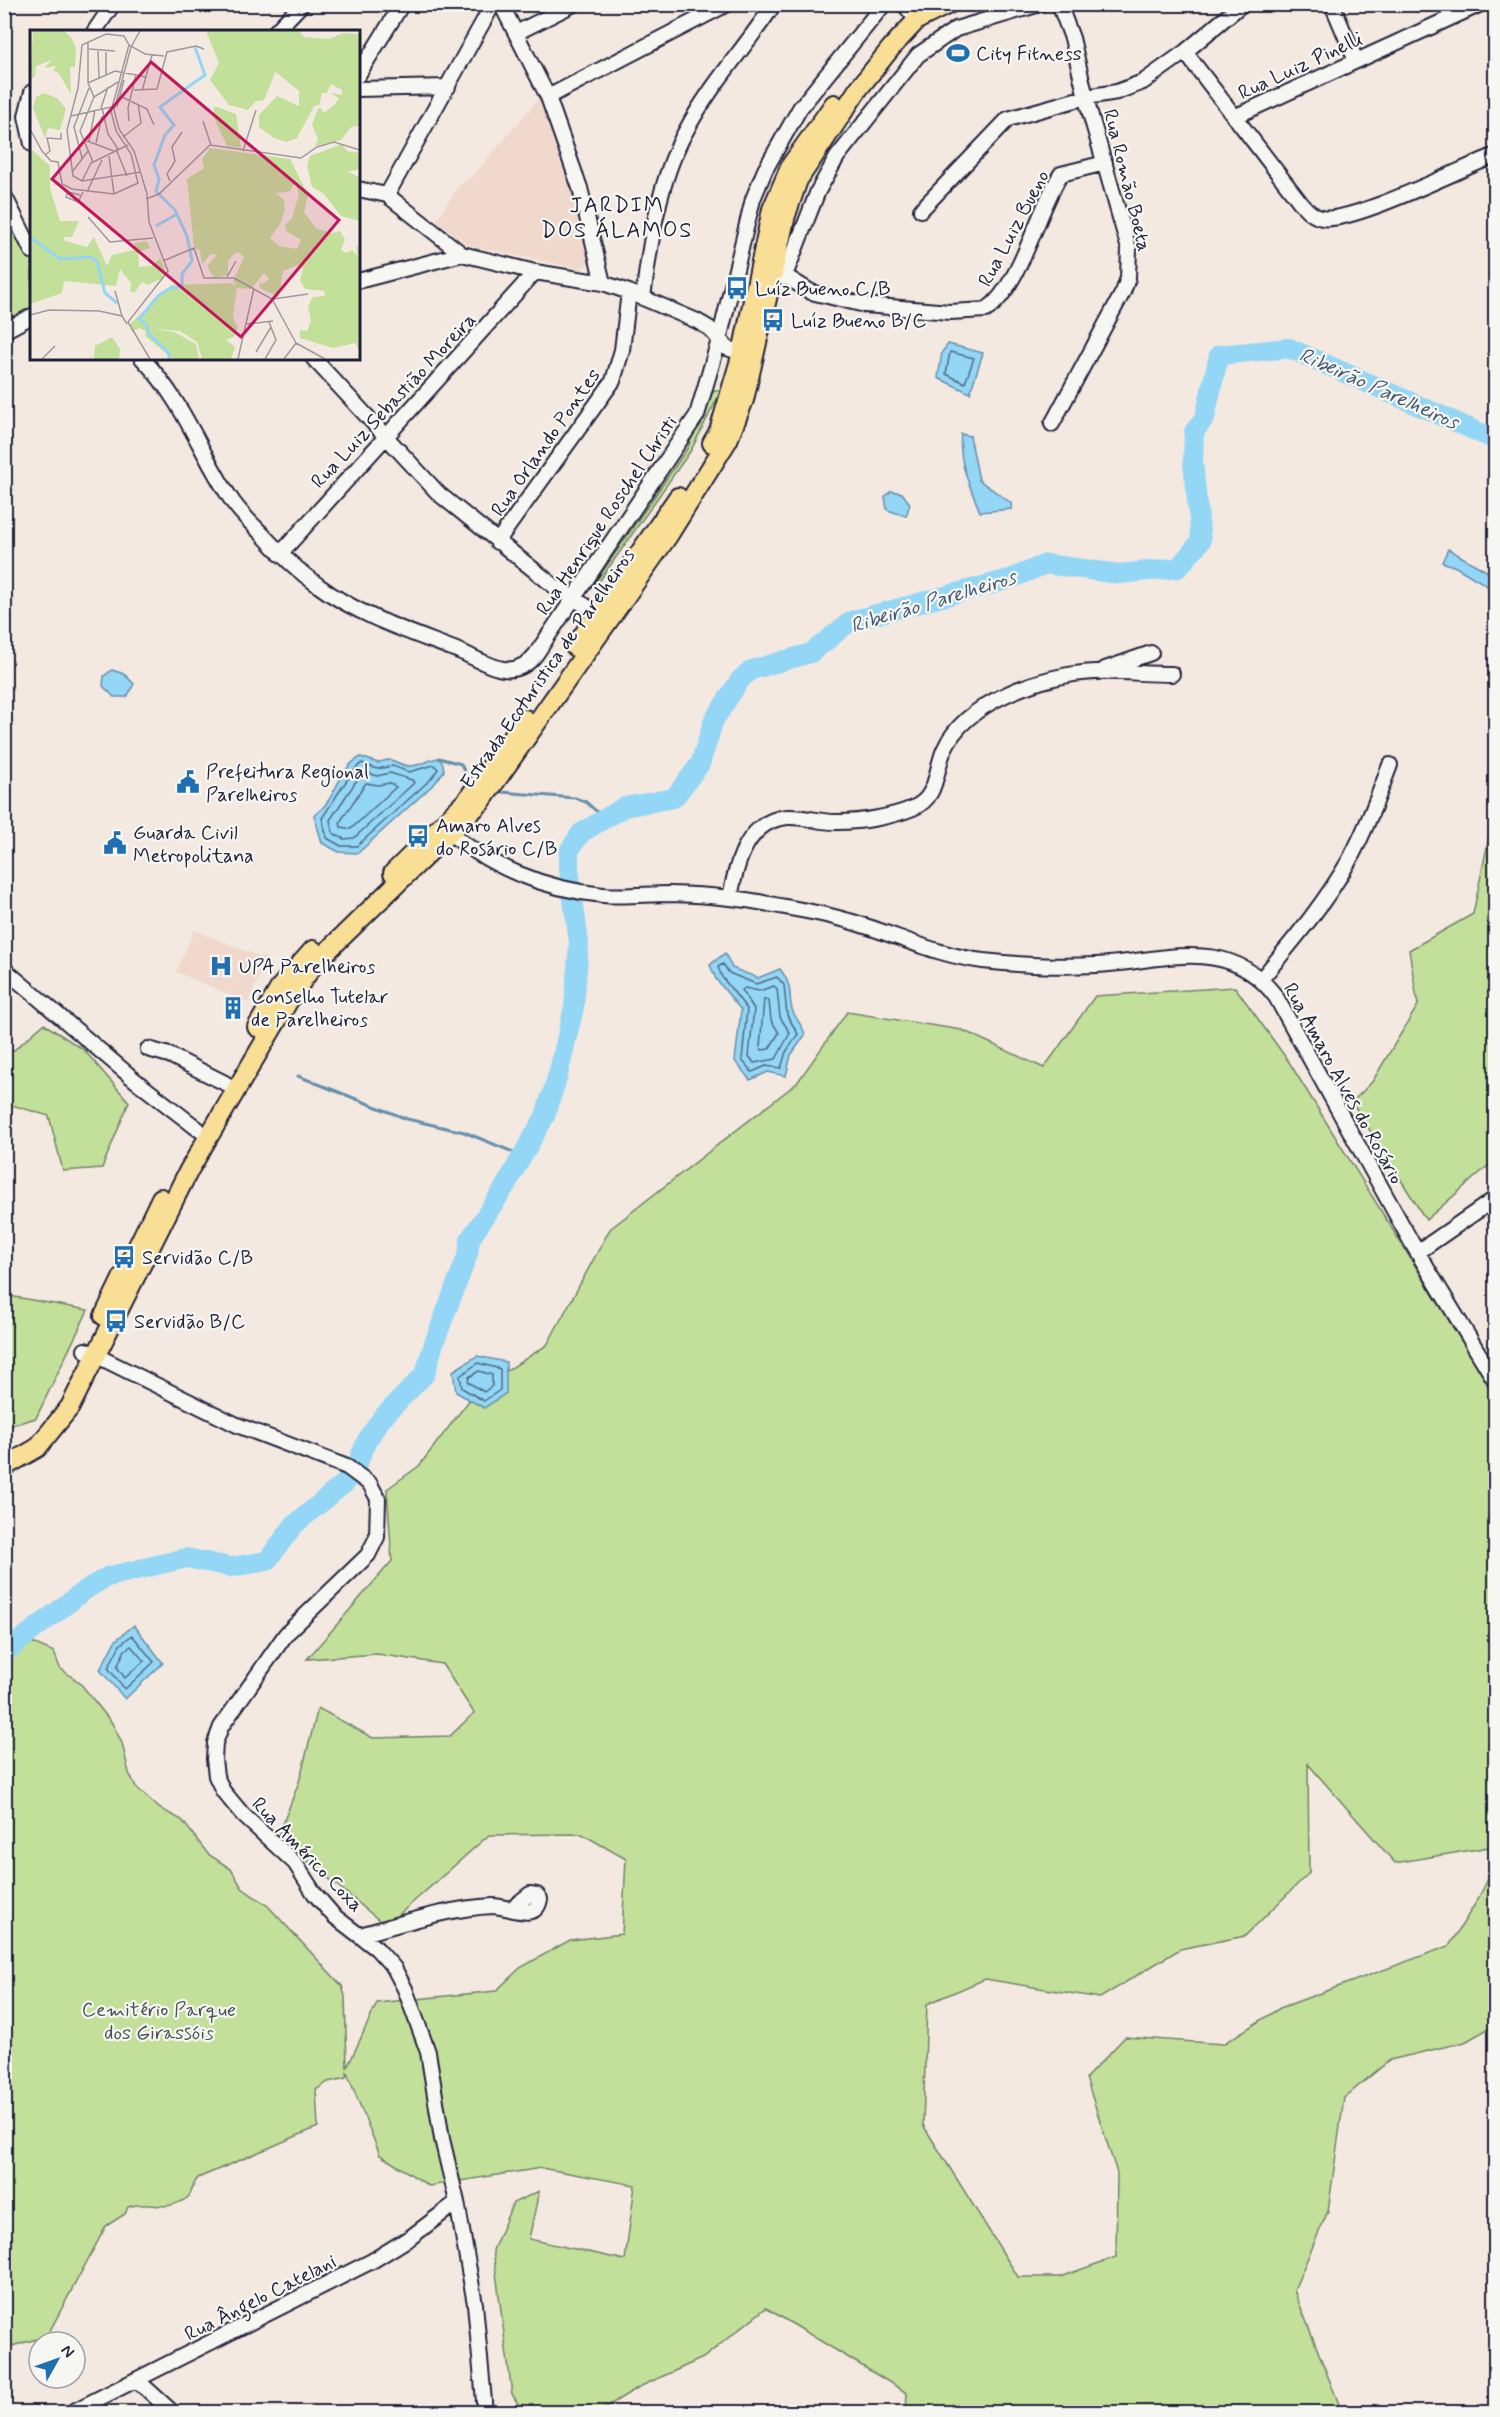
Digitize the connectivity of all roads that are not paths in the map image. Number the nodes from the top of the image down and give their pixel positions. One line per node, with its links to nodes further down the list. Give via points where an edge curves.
1 (113, 4): 15 (street)
2 (302, 4): 16 (street)
3 (402, 4): 20 (street)
4 (574, 4): 17 (street)
5 (727, 4): 24 (street)
6 (774, 4): 43 (street, via 685,131 666,183)
7 (884, 4): 33 (street, Rua Henrique Roschel Christi, via 800,108)
8 (1040, 4): 39 (street, via 956,29 918,55 837,157)
9 (1059, 4): 23 (street, Rua Romão Boeta, via 1072,38)
10 (1242, 4): 18 (street)
11 (1332, 4): 19 (street)
12 (1481, 4): 19 (street, Rua Luiz Pinelli)
13 (492, 6): 17 (street); 21 (street)
14 (924, 9): 35 (main road, Estrada Ecoturistica de Parelheiros, via 859,88 812,155)
15 (95, 30)
16 (277, 30)
17 (516, 33): 24 (street)
18 (1185, 52): 23 (street, via 1143,82 1117,92); 26 (street)
19 (1356, 61): 26 (street, Rua Luiz Pinelli)
20 (360, 72)
21 (448, 87): 22 (street); 32 (street)
22 (360, 89)
23 (1086, 97): 29 (street, Rua Romão Boeta); 34 (street, via 1008,119)
24 (548, 98): 41 (street, via 580,188)
25 (30, 100): 27 (street, via 26,116)
26 (1234, 117): 28 (street, via 1300,202 1322,218 1354,214)
27 (30, 135)
28 (1496, 155)
29 (1105, 164): 39 (street, Rua Luiz Bueno, via 1061,174 1022,257 1002,293 986,310 950,312 865,305 811,292); 50 (street, Rua Romão Boeta, via 1129,249 1128,278)
30 (360, 189): 32 (street)
31 (4, 195): 36 (street)
32 (387, 195): 37 (street)
33 (753, 200): 35 (street); 46 (street, Rua Henrique Roschel Christi)
34 (921, 210)
35 (779, 212): 39 (main road, Estrada Ecoturistica de Parelheiros)
36 (30, 247)
37 (462, 254): 38 (street); 40 (street)
38 (535, 272): 41 (street); 51 (street, Rua Luiz Sebastião Moreira)
39 (769, 274): 47 (main road, Estrada Ecoturistica de Parelheiros)
40 (360, 280)
41 (603, 284): 42 (street)
42 (629, 292): 43 (street); 52 (street, Rua Orlando Pontes, via 622,350 613,381)
43 (643, 298): 46 (street, via 709,328)
44 (30, 317): 45 (street)
45 (4, 331)
46 (719, 340): 47 (street, via 727,348); 54 (street, Rua Henrique Roschel Christi, via 704,398 687,433)
47 (747, 355): 55 (main road, Estrada Ecoturistica de Parelheiros, via 744,399 728,441 668,536)
48 (143, 360): 53 (street, via 163,381 184,413 230,498)
49 (316, 360): 51 (street)
50 (1052, 424)
51 (385, 436): 52 (street, via 439,494); 53 (street, Rua Luiz Sebastião Moreira)
52 (497, 542): 54 (street)
53 (280, 554): 54 (street, Rua Henrique Roschel Christi, via 320,587 366,612 509,671 521,669 536,654)
54 (574, 599): 55 (street)
55 (604, 617): 60 (main road, Estrada Ecoturistica de Parelheiros, via 498,780)
56 (1151, 653): 57 (street)
57 (1095, 672): 58 (street); 61 (street, via 1038,682 972,716 943,751 930,795 914,807 886,816 837,822 789,817 758,829 747,842)
58 (1172, 674)
59 (1390, 765): 63 (street, via 1349,861 1301,931)
60 (446, 830): 61 (street, Rua Amaro Alves do Rosário, via 501,866 562,889 602,895); 65 (main road, Estrada Ecoturistica de Parelheiros, via 293,972); 67 (main road, Estrada Ecoturistica de Parelheiros, via 315,963)
61 (730, 898): 63 (street, Rua Amaro Alves do Rosário, via 848,920 927,949 982,961 1095,965 1188,955 1226,960)
62 (4, 969): 66 (street)
63 (1262, 978): 69 (street, Rua Amaro Alves do Rosário, via 1284,1010)
64 (148, 1049): 65 (street)
65 (225, 1083): 66 (main road, Estrada Ecoturistica de Parelheiros)
66 (198, 1129): 67 (main road, Estrada Ecoturistica de Parelheiros)
67 (184, 1167): 70 (main road, Estrada Ecoturistica de Parelheiros)
68 (1496, 1198): 69 (street)
69 (1418, 1252): 71 (street, Rua Amaro Alves do Rosário)
70 (90, 1353): 72 (main road, Estrada Ecoturistica de Parelheiros, via 48,1417 29,1439); 73 (main road, Estrada Ecoturistica de Parelheiros, via 70,1407 58,1425 37,1448); 75 (street, Rua Américo Coxa, via 237,1425 347,1467 370,1484 378,1499 377,1538 368,1555 286,1634 221,1727 214,1759 216,1776 232,1803 295,1863 334,1916)
71 (1496, 1382)
72 (4, 1455)
73 (4, 1467)
74 (511, 1909): 75 (street, via 462,1909)
75 (360, 1935): 76 (street, Rua Américo Coxa, via 394,1968 428,2052)
76 (457, 2202): 77 (street, Rua Ângelo Catelani, via 372,2261); 80 (street, Rua Américo Coxa, via 475,2304)
77 (138, 2381): 78 (street, Rua Ângelo Catelani); 79 (street)
78 (72, 2412)
79 (172, 2412)
80 (485, 2412)

